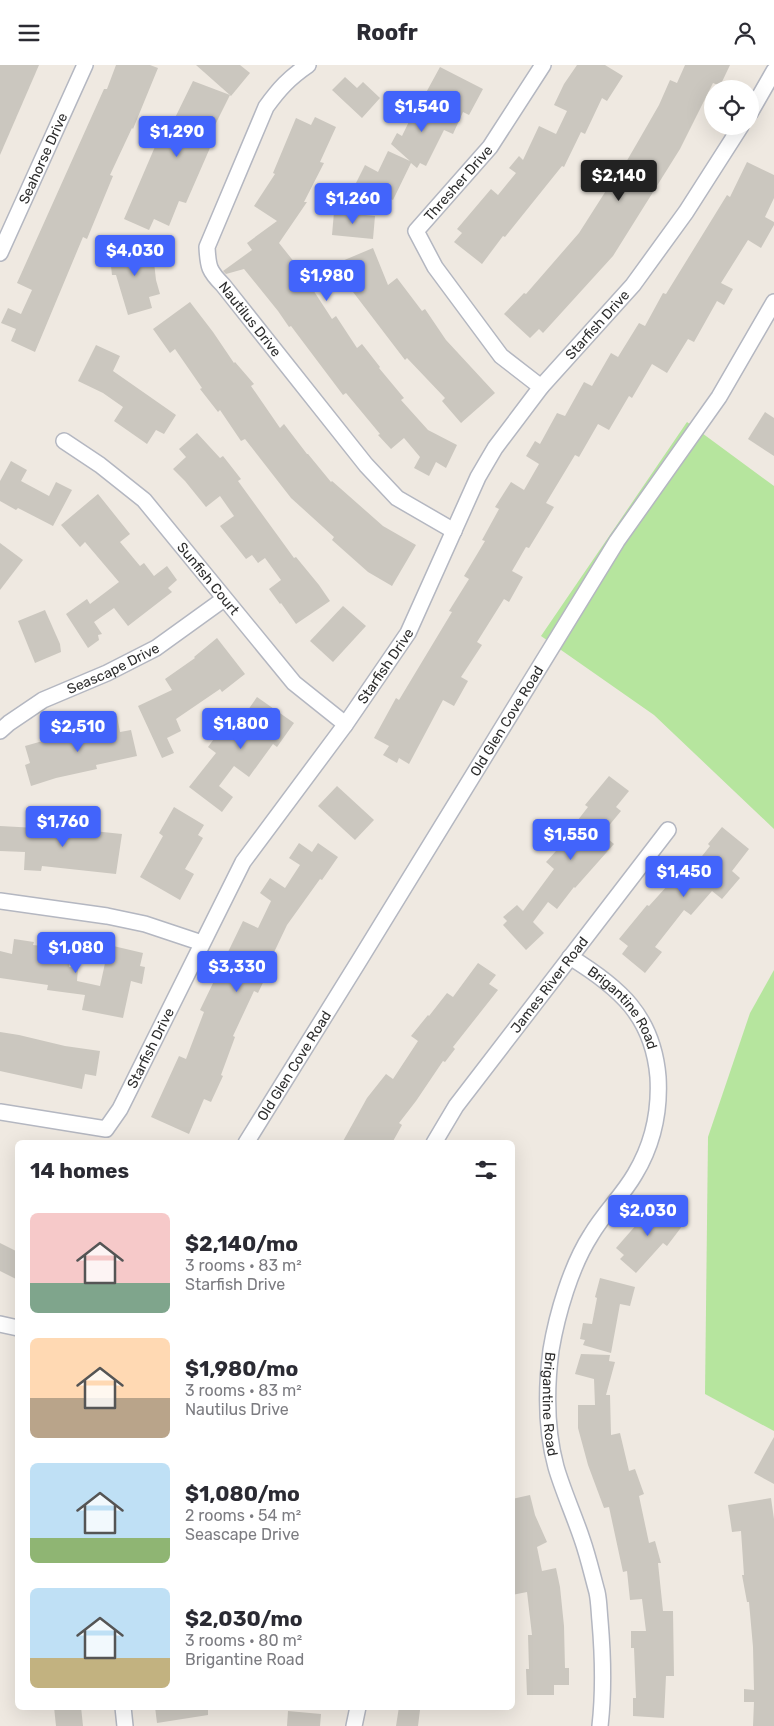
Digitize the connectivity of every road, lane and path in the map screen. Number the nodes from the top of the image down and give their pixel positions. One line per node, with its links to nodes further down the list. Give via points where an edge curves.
1 (85, 65): 7 (street, Seahorse Drive)
2 (308, 65): 11 (street, Nautilus Drive, via 290,77 266,107 207,247 208,264 211,273 366,465 397,498)
3 (543, 65): 9 (street, Thresher Drive, via 490,147 416,231 435,267 501,356)
4 (774, 71): 5 (street)
5 (759, 97)
6 (735, 135): 9 (street, Starfish Drive, via 633,285)
7 (0, 253)
8 (774, 302): 20 (street, Old Glen Cove Road, via 719,397 617,541)
9 (541, 387): 11 (street, Starfish Drive, via 494,448)
10 (64, 441): 12 (street, Sunfish Court, via 144,500)
11 (454, 531): 13 (street, Starfish Drive, via 408,633)
12 (224, 599): 13 (street, Sunfish Court, via 294,683); 14 (street, Seascape Drive, via 156,648 43,700)
13 (345, 725): 17 (street, Starfish Drive, via 243,862)
14 (0, 731)
15 (668, 830): 18 (street, James River Road)
16 (0, 901): 17 (street, via 108,916 145,924)
17 (202, 943): 19 (street, Starfish Drive, via 120,1109 106,1129)
18 (570, 957): 21 (street, James River Road, via 456,1106); 28 (street, Brigantine Road, via 601,976 638,1014 650,1036 658,1074 657,1118 649,1148 577,1259 557,1319 551,1351 548,1397 556,1467 583,1542 597,1594 603,1685)
19 (0, 1112)
20 (248, 1140)
21 (436, 1140)
22 (0, 1324): 23 (street)
23 (15, 1327)
24 (123, 1710): 26 (street)
25 (357, 1710): 27 (street)
26 (125, 1726)
27 (354, 1726)
28 (600, 1726)

